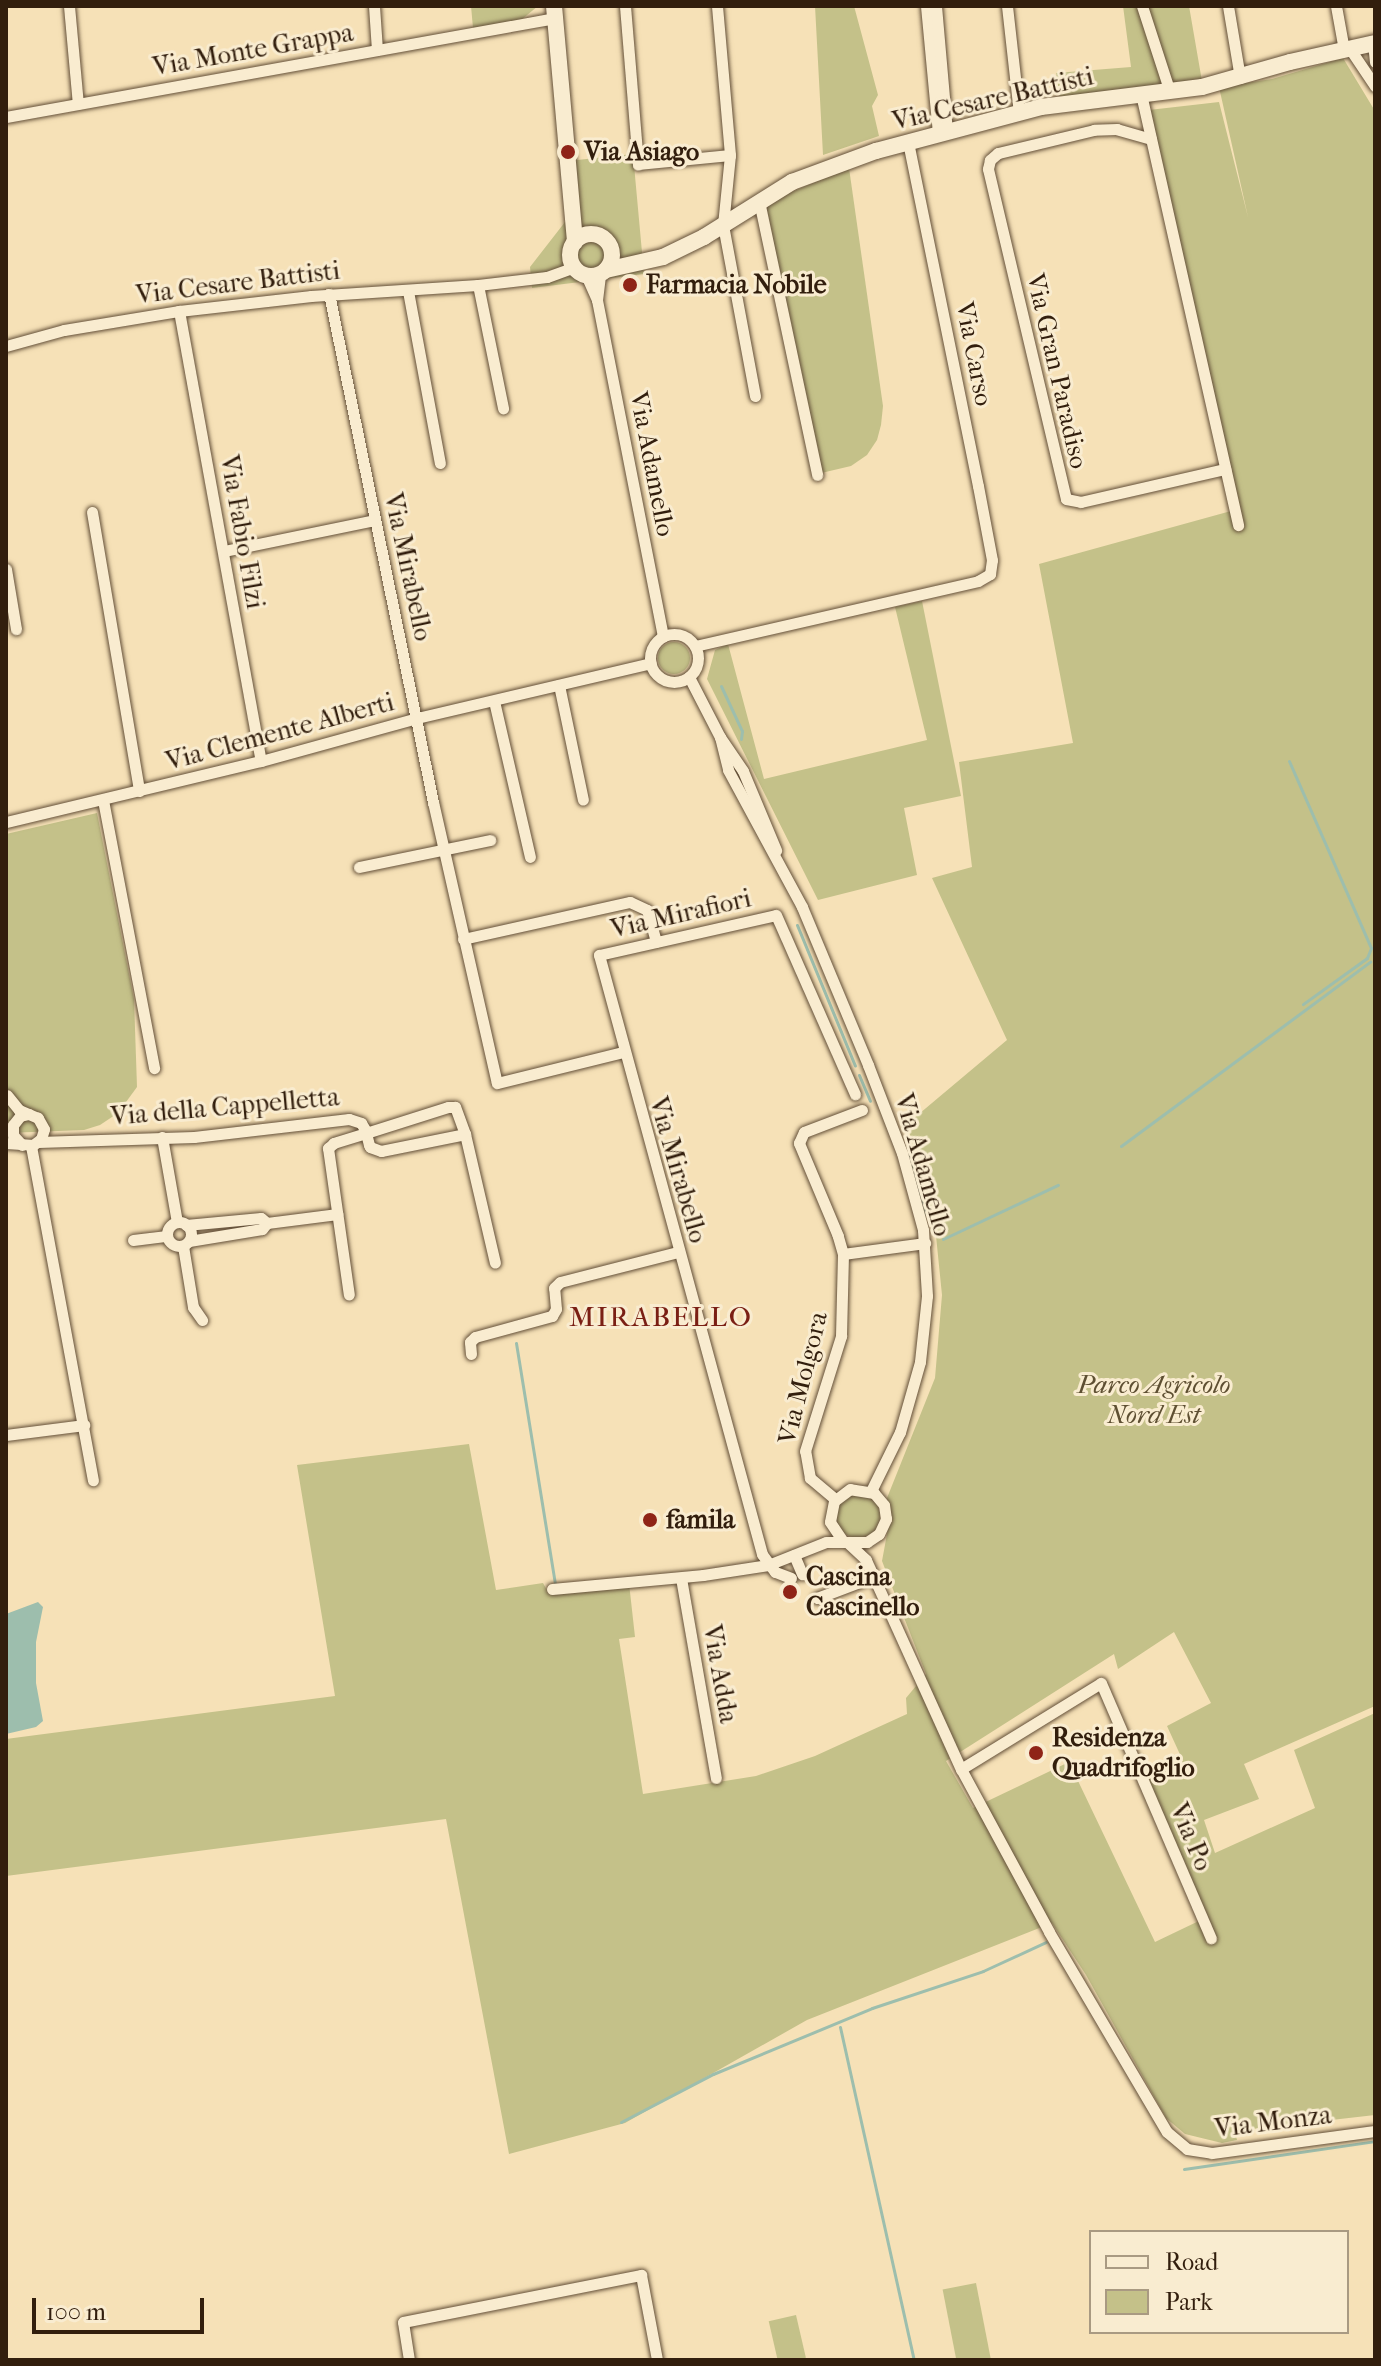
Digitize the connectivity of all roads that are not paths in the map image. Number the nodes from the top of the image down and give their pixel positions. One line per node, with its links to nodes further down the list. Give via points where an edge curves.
1 (69, 6): 20 (street)
2 (374, 6): 14 (street)
3 (625, 6): 26 (street, via 638,164)
4 (717, 6): 26 (street)
5 (926, 6): 23 (street)
6 (936, 6): 23 (street)
7 (1007, 6): 21 (street)
8 (1142, 6): 18 (street)
9 (1228, 6): 16 (street)
10 (1336, 6): 13 (street)
11 (555, 12): 14 (street, Via Monte Grappa); 28 (street)
12 (1374, 43): 13 (street, Via Cesare Battisti); 15 (street)
13 (1347, 49): 16 (street, Via Cesare Battisti); 17 (street)
14 (377, 50): 20 (street, Via Monte Grappa)
15 (1375, 62)
16 (1240, 78): 18 (street, Via Cesare Battisti)
17 (1375, 86)
18 (1170, 92): 19 (street, Via Cesare Battisti)
19 (1141, 94): 21 (street, Via Cesare Battisti); 24 (street)
20 (78, 104): 22 (street, Via Monte Grappa)
21 (1019, 113): 23 (street, Via Cesare Battisti)
22 (6, 117)
23 (943, 133): 25 (street, Via Cesare Battisti)
24 (1151, 139): 43 (street); 43 (street, Via Gran Paradiso, via 1117,129 1094,130 1000,152 988,169 1064,496 1078,502)
25 (908, 142): 27 (street, Via Cesare Battisti, via 827,167); 52 (street, Via Carso, via 978,486 990,574)
26 (730, 155): 29 (street)
27 (759, 201): 29 (street, Via Cesare Battisti); 44 (street)
28 (573, 214): 30 (street); 31 (street)
29 (723, 225): 32 (street, Via Cesare Battisti); 40 (street)
30 (591, 234): 31 (street); 33 (street, via 606,239)
31 (575, 242): 34 (street, via 570,254)
32 (687, 245): 33 (street, Via Cesare Battisti, via 636,256); 34 (street, Via Cesare Battisti, via 663,257)
33 (612, 253): 34 (street)
34 (592, 272): 35 (street, Via Cesare Battisti); 51 (street, Via Adamello)
35 (478, 285): 36 (street, Via Cesare Battisti); 41 (street)
36 (408, 291): 37 (street, Via Cesare Battisti); 42 (street)
37 (329, 294): 38 (street, Via Cesare Battisti); 46 (street, Via Mirabello)
38 (179, 311): 39 (street, Via Cesare Battisti, via 64,330); 48 (street, Via Fabio Filzi)
39 (6, 346)
40 (755, 396)
41 (503, 408)
42 (440, 463)
43 (1225, 469): 47 (street)
44 (817, 475)
45 (92, 512): 59 (street)
46 (375, 520): 48 (street); 57 (street, Via Mirabello)
47 (1238, 525)
48 (224, 551): 58 (street, Via Fabio Filzi)
49 (6, 569): 50 (street)
50 (16, 629)
51 (663, 637): 52 (street, via 682,636); 53 (street, via 652,649)
52 (695, 646): 54 (street, via 698,663)
53 (651, 663): 54 (street, via 666,681); 55 (street, Via Clemente Alberti)
54 (689, 677): 89 (street, Via Adamello, via 720,737 729,772 806,915 888,1115)
55 (559, 685): 56 (street, Via Clemente Alberti); 61 (street)
56 (494, 701): 57 (street, Via Clemente Alberti); 65 (street)
57 (417, 718): 58 (street, Via Clemente Alberti); 64 (street, Via Mirabello)
58 (261, 761): 59 (street, Via Clemente Alberti)
59 (139, 791): 60 (street, Via Clemente Alberti)
60 (103, 800): 62 (street, Via Clemente Alberti); 70 (street)
61 (583, 800)
62 (8, 823)
63 (490, 840): 64 (street)
64 (443, 850): 66 (street); 67 (street, Via Mirabello)
65 (530, 857)
66 (359, 867)
67 (463, 939): 68 (street, via 630,902 647,910); 69 (street, Via Mirabello, via 497,1083)
68 (656, 942): 69 (street, Via Mirafiori, via 599,955); 72 (street, Via Mirafiori, via 776,915)
69 (623, 1052): 90 (street, Via Mirabello)
70 (154, 1068)
71 (6, 1094): 74 (street); 76 (street)
72 (855, 1094)
73 (862, 1110): 91 (street, Via Molgora, via 804,1132 799,1140)
74 (29, 1114): 75 (street); 76 (street)
75 (43, 1124): 80 (street, Via della Cappelletta); 82 (street, via 43,1134)
76 (11, 1129): 82 (street, via 15,1140)
77 (366, 1133): 78 (street, Via della Cappelletta, via 377,1151); 78 (street, Via della Cappelletta, via 450,1106 458,1110); 79 (street, Via della Cappelletta, via 359,1122 346,1119); 83 (street, Via della Cappelletta, via 328,1148)
78 (465, 1134): 92 (street, Via della Cappelletta)
79 (162, 1137): 80 (street, Via della Cappelletta); 85 (street)
80 (80, 1140): 82 (street, Via della Cappelletta)
81 (6, 1143): 82 (street, Via della Cappelletta)
82 (30, 1144): 96 (street)
83 (337, 1214): 84 (street); 93 (street, Via della Cappelletta)
84 (267, 1223): 85 (street, via 261,1218); 88 (street, via 262,1229)
85 (181, 1224): 86 (street, via 168,1229); 88 (street, via 190,1230)
86 (167, 1236): 87 (street); 88 (street, via 172,1244)
87 (133, 1240)
88 (186, 1243): 94 (street, via 193,1307)
89 (925, 1243): 91 (street); 99 (street, Via Adamello, via 927,1309 917,1375 898,1438)
90 (678, 1252): 95 (street, via 560,1282 554,1288 552,1316 475,1337); 106 (street, Via Mirabello)
91 (843, 1254): 100 (street, Via Molgora, via 841,1336 805,1451 810,1478)
92 (495, 1263)
93 (349, 1295)
94 (202, 1320)
95 (471, 1354)
96 (84, 1425): 97 (street); 98 (street)
97 (6, 1435)
98 (93, 1480)
99 (871, 1491): 100 (street, via 850,1489); 102 (street, via 886,1513)
100 (835, 1499): 101 (street)
101 (830, 1519): 103 (street); 104 (street)
102 (877, 1536): 103 (street, via 865,1543); 107 (street)
103 (845, 1541): 104 (street); 107 (street)
104 (813, 1547): 105 (street)
105 (794, 1555): 106 (street); 106 (street, via 796,1576 777,1574)
106 (768, 1565): 108 (street)
107 (873, 1575): 110 (street); 111 (street)
108 (681, 1578): 109 (street); 112 (street, Via Adda)
109 (552, 1589)
110 (817, 1598)
111 (961, 1769): 113 (street, Via Po, via 1101,1683); 114 (street, Via Monza, via 1161,2124 1179,2144 1212,2153)
112 (716, 1778)
113 (1211, 1938)
114 (1375, 2131)
115 (409, 2360): 116 (street, via 403,2322 641,2275)
116 (657, 2360)

